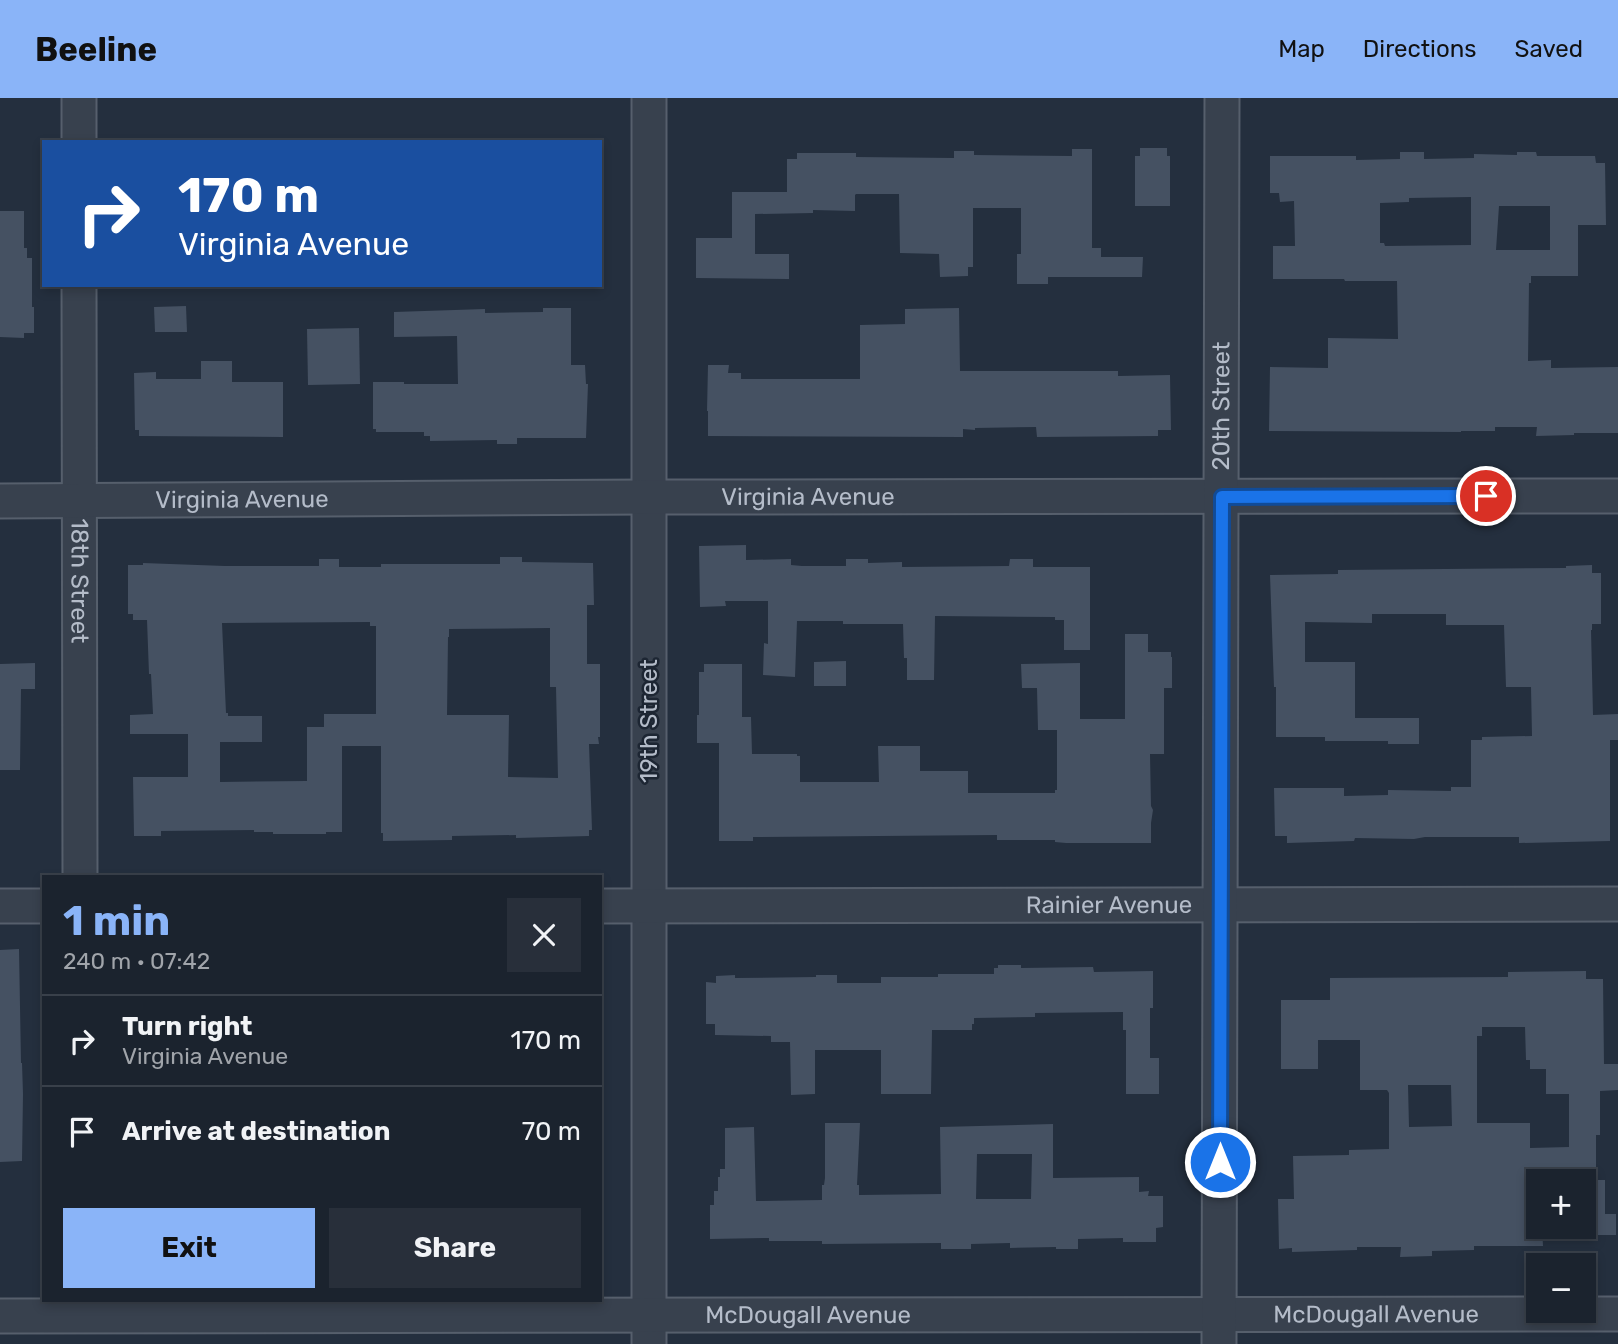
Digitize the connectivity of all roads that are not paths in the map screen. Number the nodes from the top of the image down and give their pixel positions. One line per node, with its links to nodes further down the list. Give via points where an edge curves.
1 (79, 98): 4 (street)
2 (649, 98): 7 (street, 19th Street)
3 (1222, 98): 8 (street, 20th Street)
4 (79, 140)
5 (79, 287): 10 (street, 18th Street)
6 (1618, 496): 8 (street, Virginia Avenue)
7 (648, 497): 8 (street, Virginia Avenue); 10 (street, Virginia Avenue); 17 (street, 19th Street)
8 (1222, 497): 12 (street, 20th Street)
9 (0, 500): 10 (street, Virginia Avenue)
10 (80, 501): 11 (street, 18th Street)
11 (80, 875)
12 (1221, 905): 13 (street, Rainier Avenue); 17 (street, Rainier Avenue); 21 (street, 20th Street)
13 (1618, 905)
14 (0, 906): 15 (street)
15 (42, 906)
16 (602, 906): 17 (street, Rainier Avenue)
17 (649, 906): 22 (street, 19th Street)
18 (1618, 1314): 21 (street, McDougall Avenue)
19 (0, 1316): 20 (street, McDougall Avenue)
20 (80, 1320): 22 (street, McDougall Avenue)
21 (1219, 1329): 22 (street, McDougall Avenue)
22 (649, 1330)

